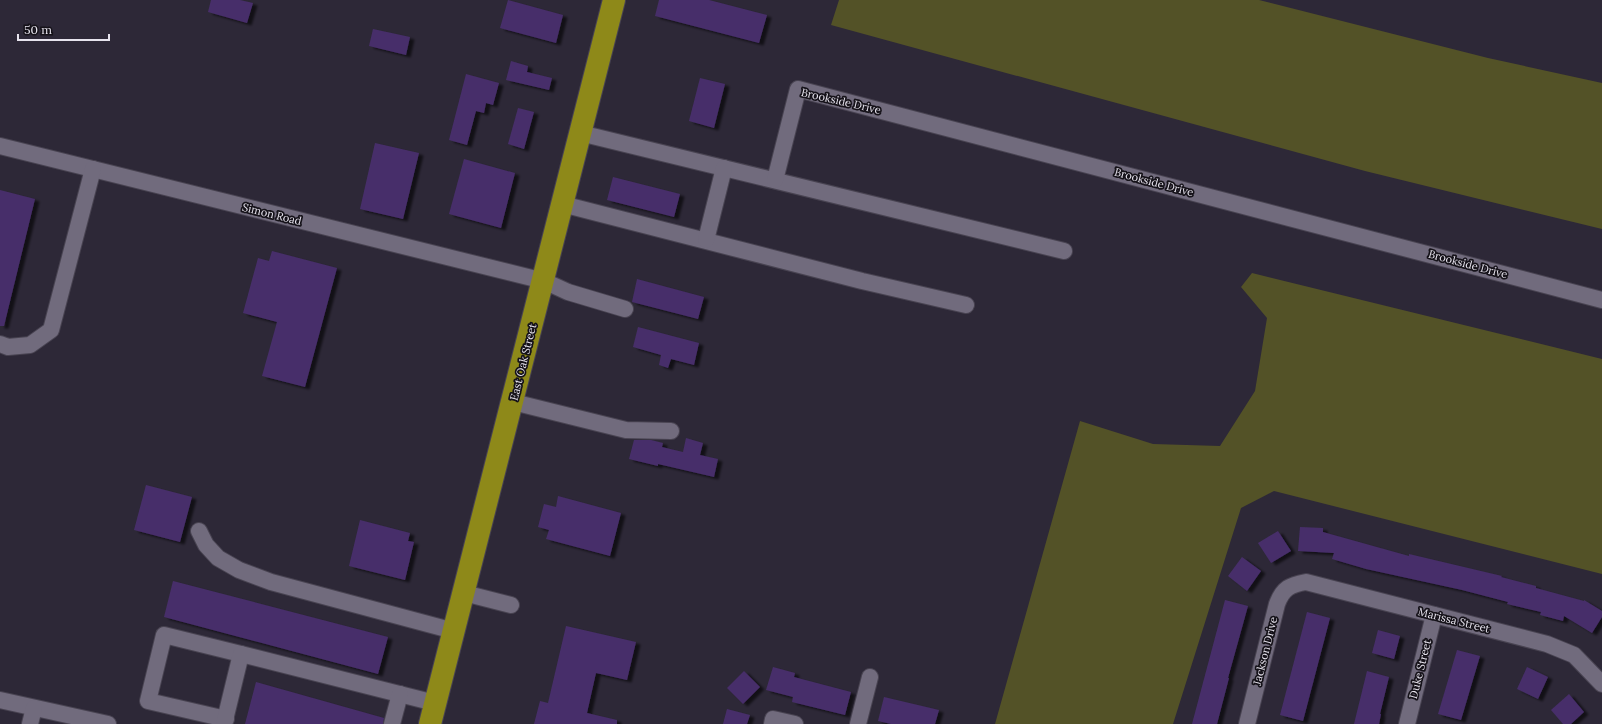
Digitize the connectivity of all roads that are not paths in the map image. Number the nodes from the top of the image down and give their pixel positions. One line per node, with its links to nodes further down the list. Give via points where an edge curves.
1 (614, 0): 2 (highway, East Oak Street)
2 (580, 133): 4 (street); 7 (highway, East Oak Street)
3 (0, 146): 5 (street, Simon Road)
4 (724, 168): 6 (street); 8 (street)
5 (94, 169): 10 (street, Simon Road); 14 (street, via 51,330 30,345 8,347)
6 (774, 180): 9 (street); 11 (street, Brookside Drive, via 798,89)
7 (562, 204): 8 (street); 10 (highway, East Oak Street)
8 (706, 240): 12 (street)
9 (1064, 250)
10 (544, 282): 13 (street, Simon Road); 15 (highway, East Oak Street)
11 (1602, 300)
12 (966, 305)
13 (625, 309)
14 (0, 344)
15 (513, 402): 16 (street, via 626,430); 19 (highway, East Oak Street)
16 (671, 431)
17 (199, 531): 22 (street, via 206,545 218,558 239,570 271,582)
18 (1293, 584): 21 (street, Marissa Street, via 1306,582); 38 (street, Jackson Drive, via 1281,593 1277,604)
19 (464, 593): 20 (street); 22 (highway, East Oak Street)
20 (511, 605)
21 (1434, 615): 25 (street, Marissa Street, via 1547,644 1574,655); 39 (street, Duke Street)
22 (454, 631): 28 (highway, East Oak Street)
23 (241, 654): 26 (street); 31 (street); 31 (street, via 164,635 148,701)
24 (870, 677): 37 (street)
25 (1602, 684)
26 (400, 694): 28 (street); 34 (street)
27 (0, 700): 29 (street)
28 (435, 703): 35 (highway, East Oak Street)
29 (34, 708): 32 (street); 33 (street)
30 (772, 721): 36 (street)
31 (225, 722)
32 (30, 724)
33 (108, 724)
34 (392, 724)
35 (430, 724)
36 (795, 724)
37 (858, 724)
38 (1247, 724)
39 (1407, 724)

